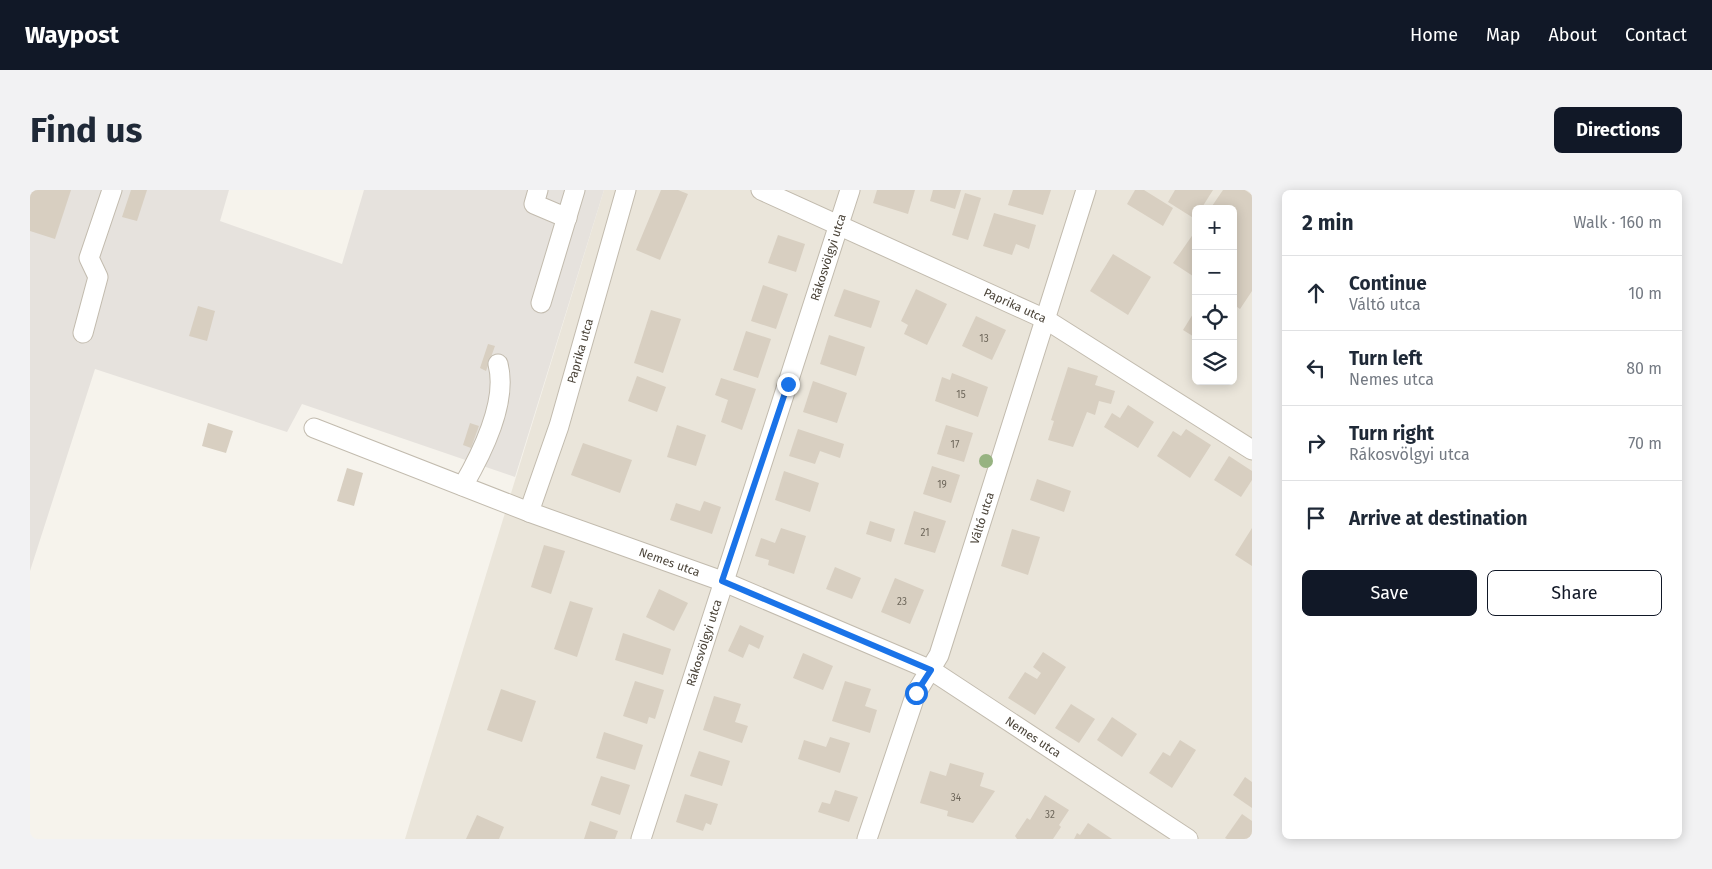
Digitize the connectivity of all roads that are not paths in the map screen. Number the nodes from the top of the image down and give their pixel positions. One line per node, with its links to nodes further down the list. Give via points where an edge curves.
1 (112, 190): 12 (street, via 89,258 98,277)
2 (538, 190): 8 (street, via 534,204)
3 (575, 190): 8 (street)
4 (626, 190): 17 (street, Paprika utca, via 559,426)
5 (761, 190): 9 (street, Paprika utca)
6 (850, 190): 9 (street, Rákosvölgyi utca)
7 (1086, 190): 11 (street, Váltó utca)
8 (567, 218): 10 (street)
9 (840, 225): 11 (street, Paprika utca); 18 (street, Rákosvölgyi utca)
10 (541, 302)
11 (1045, 319): 15 (street, Paprika utca); 19 (street, Váltó utca, via 939,655)
12 (83, 333)
13 (498, 364): 16 (street, via 502,379 500,397 480,457)
14 (314, 428): 16 (street, Nemes utca)
15 (1252, 450)
16 (463, 486): 17 (street, Nemes utca)
17 (528, 512): 18 (street, Nemes utca)
18 (722, 581): 19 (street, Nemes utca); 20 (street, Rákosvölgyi utca)
19 (931, 670): 21 (street, Váltó utca, via 916,693); 22 (street, Nemes utca)
20 (641, 839)
21 (867, 839)
22 (1188, 839)

